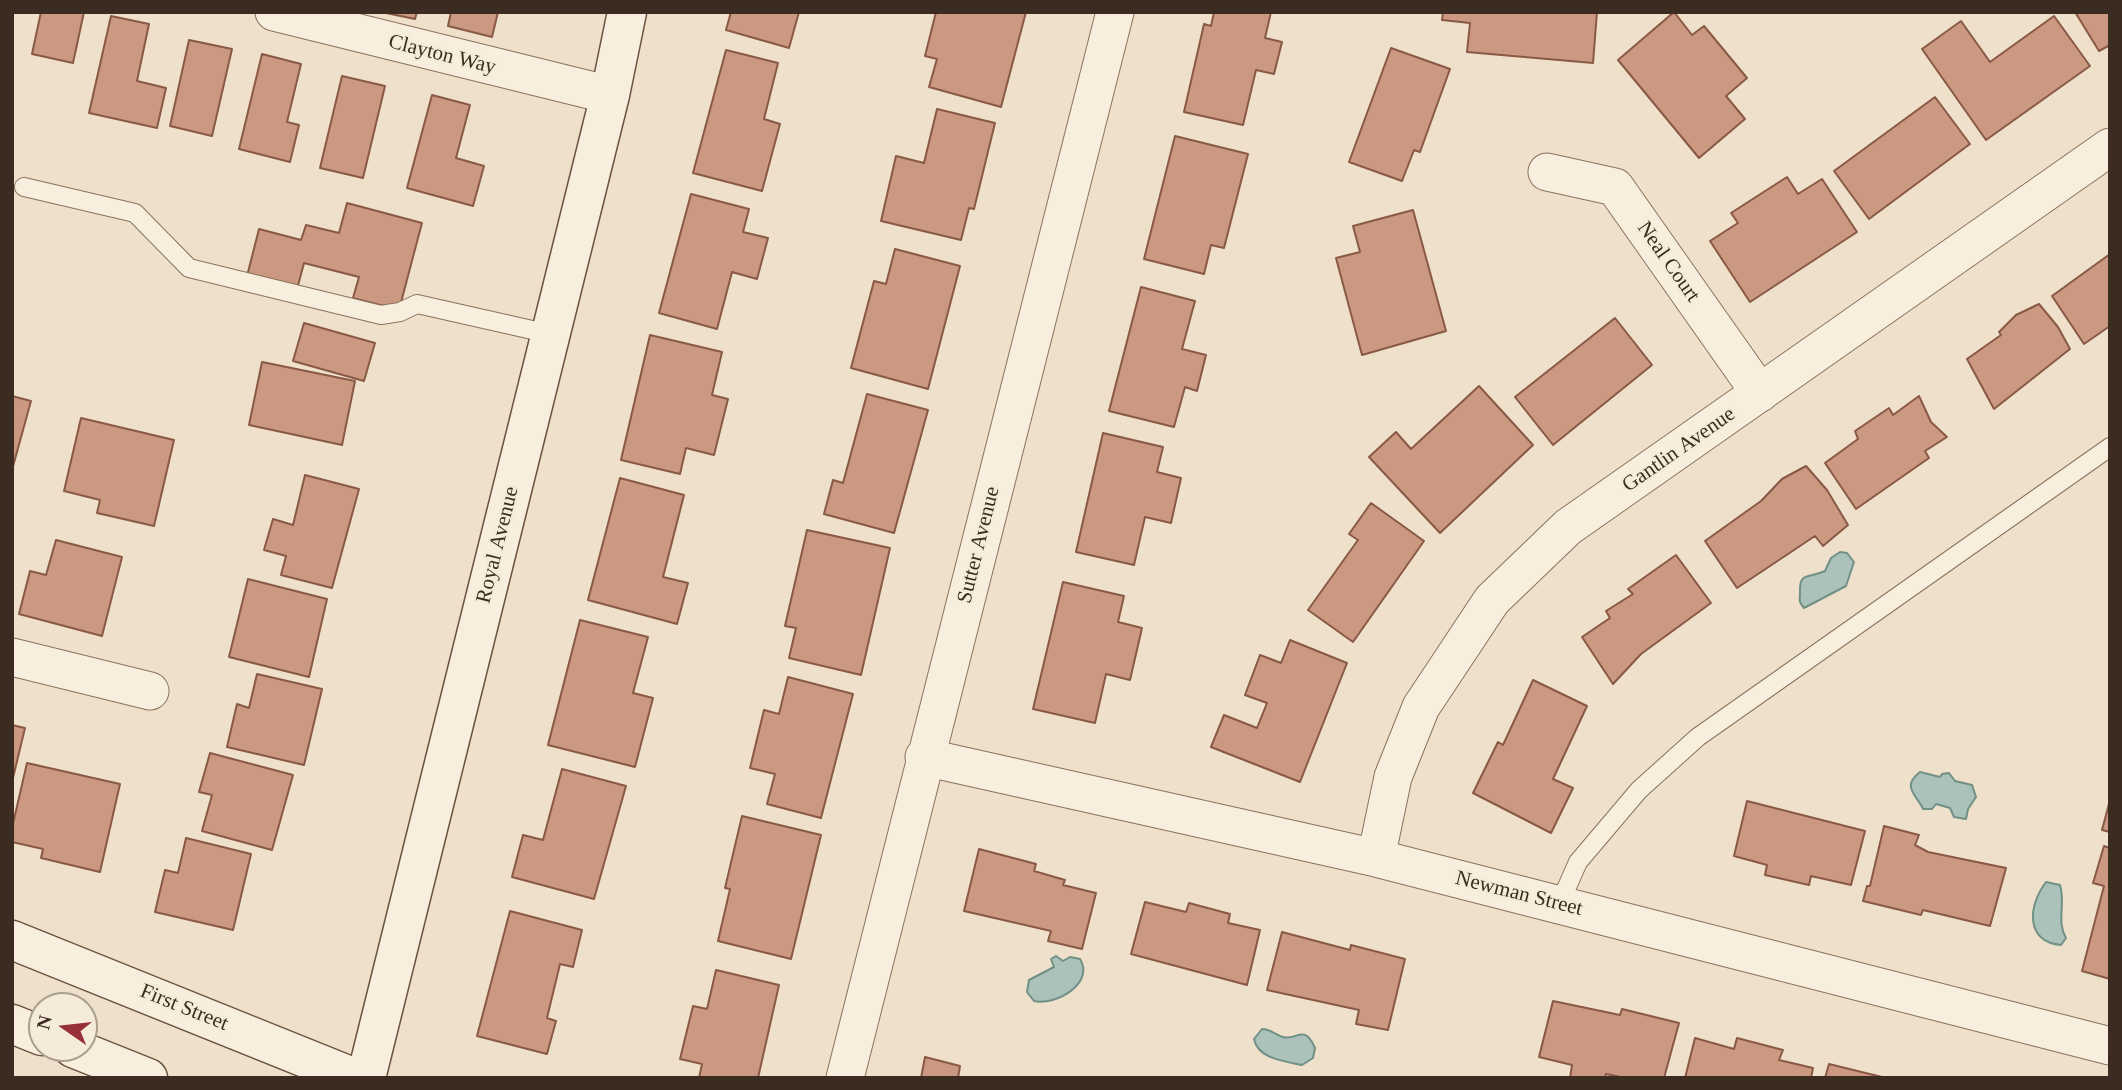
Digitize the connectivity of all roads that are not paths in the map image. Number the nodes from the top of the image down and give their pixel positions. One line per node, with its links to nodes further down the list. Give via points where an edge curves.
1 (274, 12): 4 (street, Clayton Way)
2 (627, 12): 4 (main road, Royal Avenue)
3 (1115, 12): 13 (street, Sutter Avenue)
4 (610, 95): 8 (main road, Royal Avenue)
5 (2110, 147): 9 (street, Gantlin Avenue)
6 (1548, 172): 9 (street, Neal Court, via 1615,187)
7 (24, 187): 8 (lane, via 135,213 189,268 381,315 417,304)
8 (550, 334): 21 (main road, Royal Avenue)
9 (1760, 393): 14 (street, Gantlin Avenue, via 1568,527 1492,600 1421,707 1393,777)
10 (2110, 447): 15 (lane, via 1698,737 1639,790 1578,862)
11 (12, 657): 12 (street)
12 (150, 691)
13 (924, 757): 14 (street, Newman Street); 22 (street, Sutter Avenue)
14 (1376, 858): 15 (street, Newman Street)
15 (1559, 905): 17 (street, Newman Street)
16 (12, 940): 20 (main road, First Street)
17 (2110, 1046)
18 (98, 1058): 19 (main road)
19 (148, 1078)
20 (355, 1078)
21 (366, 1078)
22 (845, 1078)

